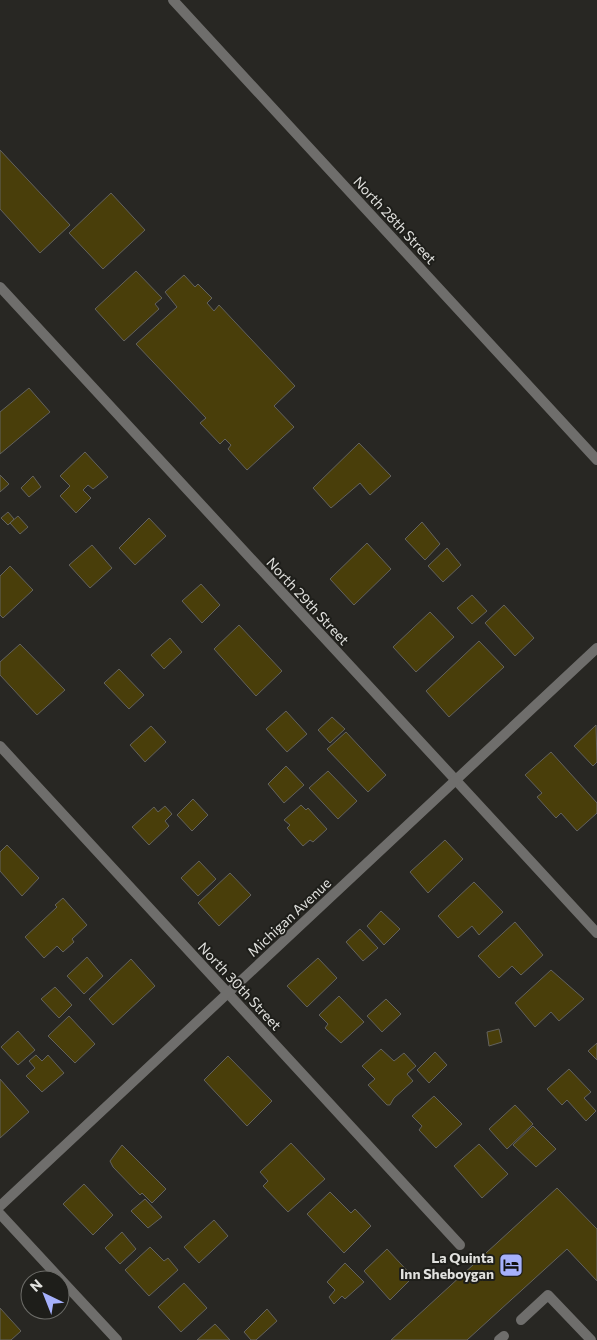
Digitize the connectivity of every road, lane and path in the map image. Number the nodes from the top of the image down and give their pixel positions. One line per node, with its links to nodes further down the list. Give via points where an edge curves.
1 (173, 0): 3 (street, North 28th Street)
2 (0, 287): 6 (street, North 29th Street)
3 (597, 460)
4 (597, 648): 6 (street, Michigan Avenue)
5 (0, 746): 8 (street, North 30th Street)
6 (456, 780): 7 (street, North 29th Street); 8 (street, Michigan Avenue)
7 (597, 933)
8 (228, 994): 9 (street, Michigan Avenue); 11 (street, North 30th Street)
9 (0, 1206)
10 (0, 1214): 14 (street)
11 (460, 1245)
12 (521, 1320): 13 (street, via 548,1295)
13 (586, 1338)
14 (117, 1340)

